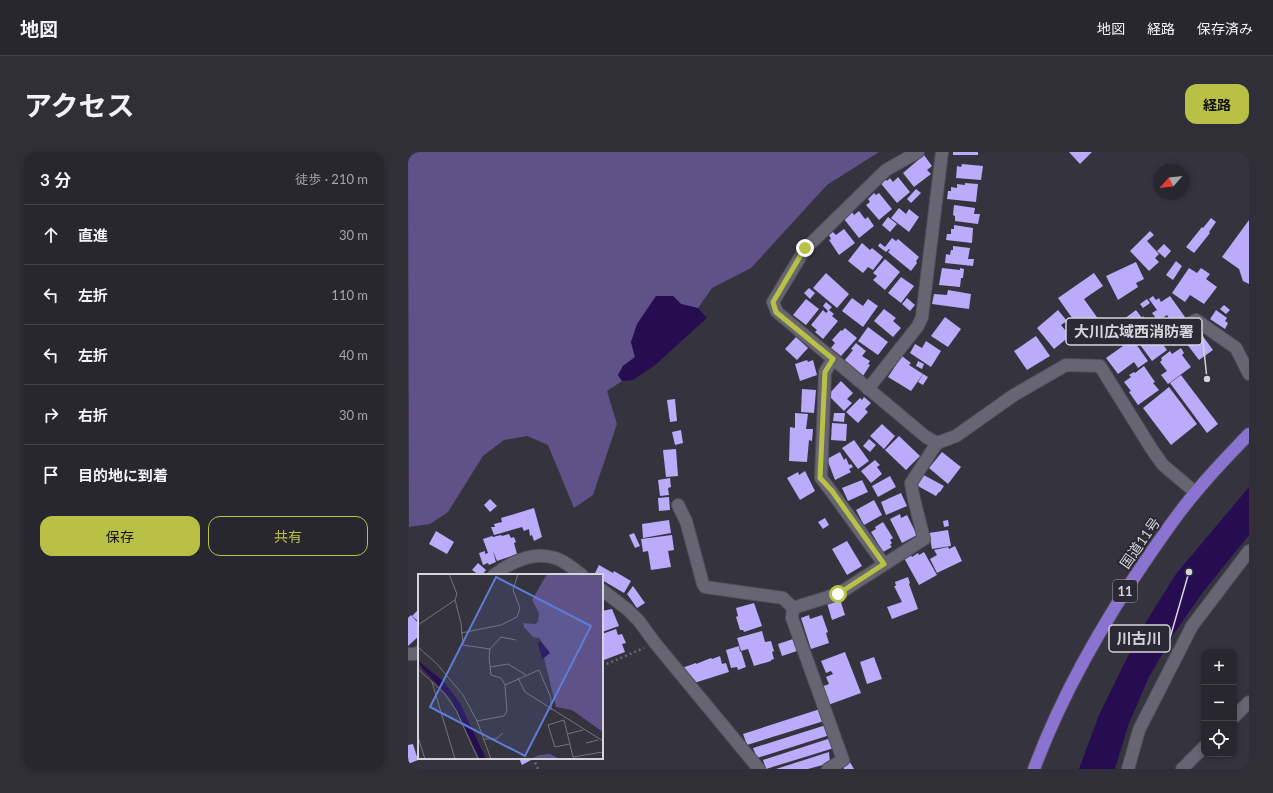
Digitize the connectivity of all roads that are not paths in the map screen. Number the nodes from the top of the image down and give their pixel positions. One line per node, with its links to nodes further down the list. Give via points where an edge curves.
1 (918, 152): 4 (street, via 886,170 805,248 773,302 776,312)
2 (942, 152): 6 (street, via 922,317 918,326)
3 (1186, 325): 5 (street, via 1196,320 1236,348)
4 (833, 359): 6 (street); 12 (street, via 825,372 820,478)
5 (1249, 374)
6 (868, 389): 8 (street, via 926,437)
7 (1249, 434): 9 (highway, 国道11号 / 11)
8 (937, 443): 9 (street, via 956,436 1014,395 1066,365 1100,366 1163,465); 12 (street, via 912,483 912,495 924,539)
9 (1195, 492): 24 (highway, 国道11号 / 11, via 1139,570 1100,631 1068,690)
10 (678, 504): 16 (street, via 686,521 702,584 705,587 783,598)
11 (1249, 551): 25 (street, via 1192,626 1139,730)
12 (884, 564): 16 (street, via 838,594)
13 (495, 574): 14 (street, via 504,567 525,558 542,556 556,558)
14 (580, 574)
15 (603, 591): 22 (street, via 639,621)
16 (793, 608): 23 (street, via 792,618 842,760)
17 (418, 652): 18 (street)
18 (408, 654)
19 (1249, 702): 20 (street)
20 (1237, 714)
21 (1201, 750): 26 (street)
22 (759, 769)
23 (828, 769)
24 (1034, 769)
25 (1128, 769)
26 (1182, 769)

